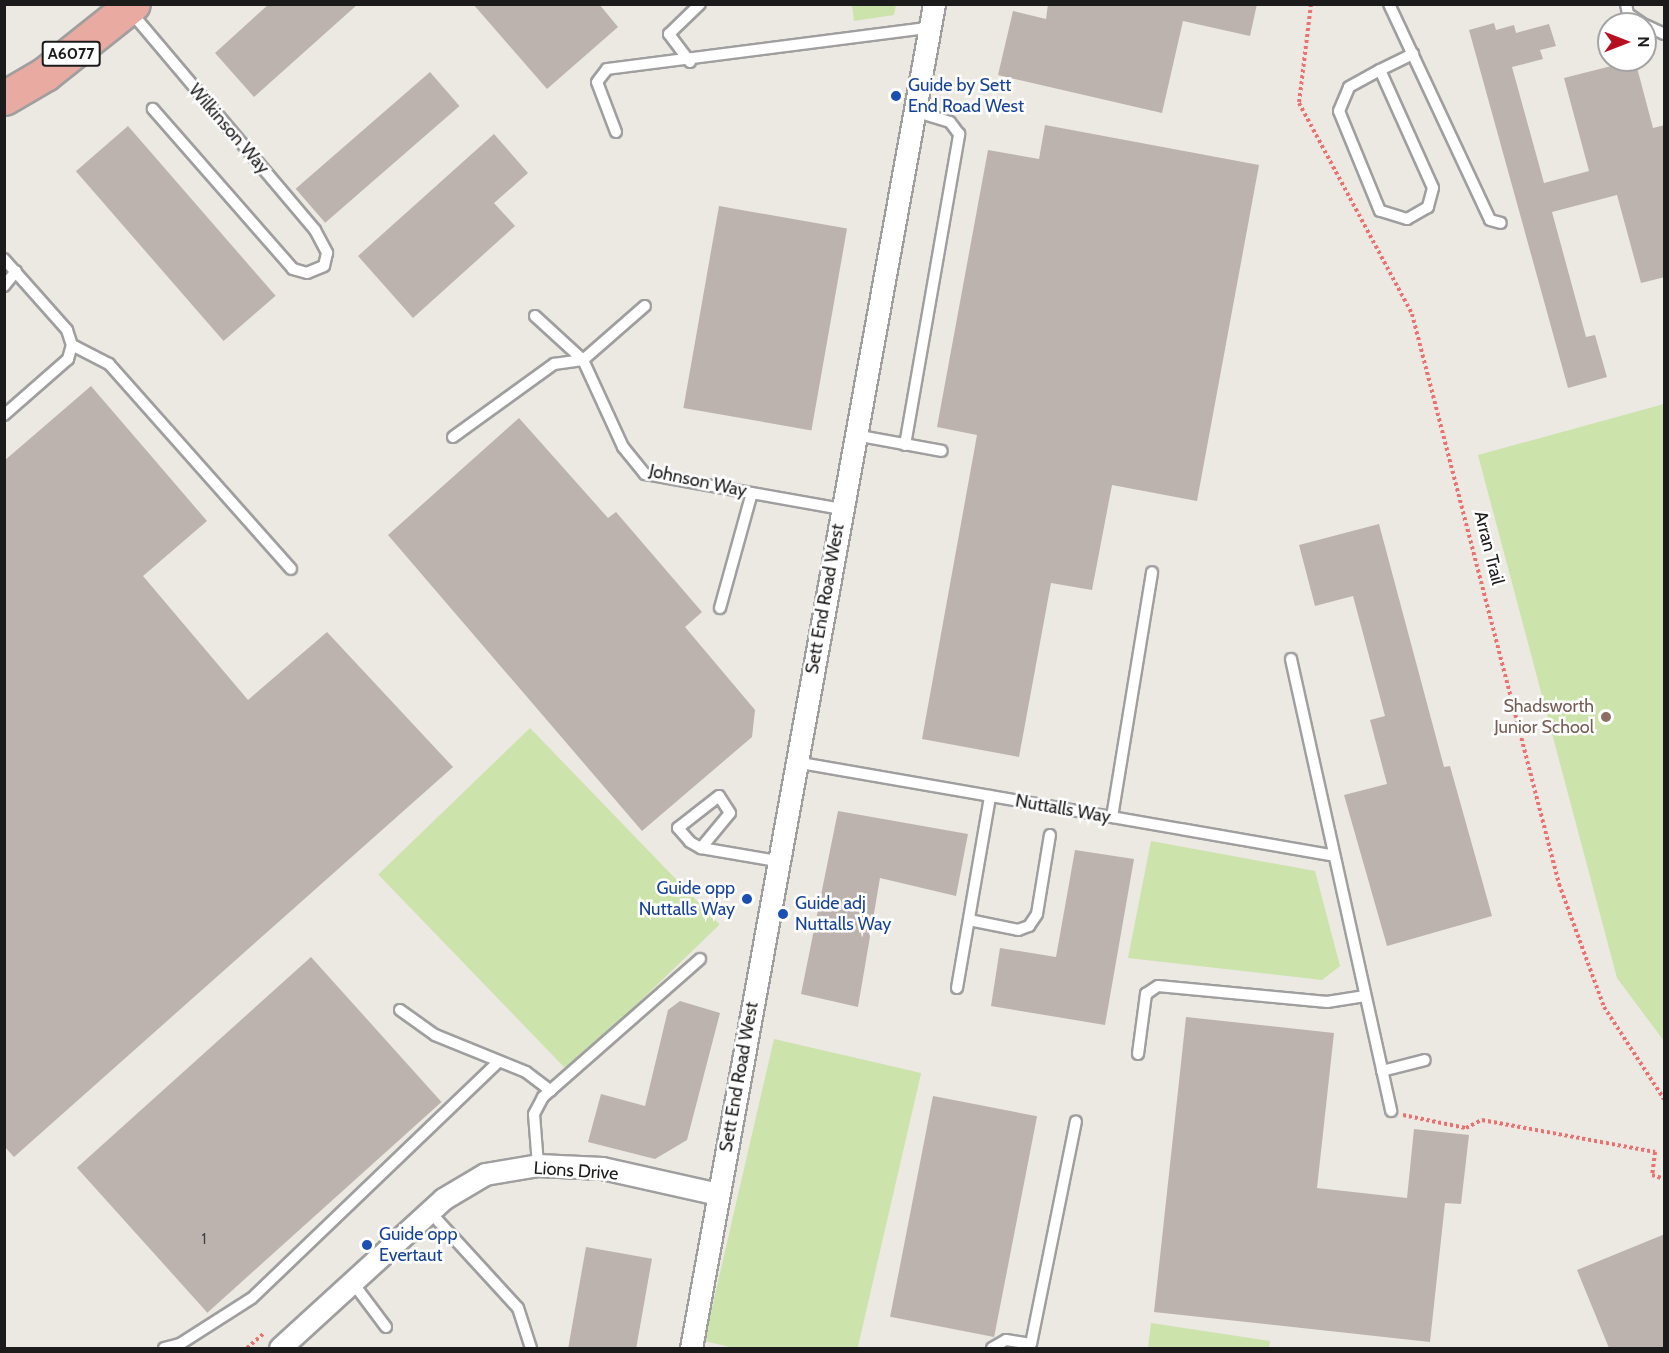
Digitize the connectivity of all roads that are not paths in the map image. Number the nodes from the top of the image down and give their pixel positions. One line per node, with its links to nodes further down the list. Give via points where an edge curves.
1 (700, 4): 7 (lane, via 669,34)
2 (934, 4): 5 (street, Sett End Road West)
3 (1389, 4): 6 (lane)
4 (130, 6): 9 (highway, A6077); 10 (lane, Wilkinson Way, via 315,230 327,253 324,266 307,273 293,269)
5 (929, 28): 7 (lane); 11 (street, Sett End Road West)
6 (1413, 54): 8 (lane); 13 (lane, via 1490,220)
7 (690, 62): 12 (lane, via 607,69 597,82)
8 (1380, 70): 8 (lane, via 1349,87 1339,111 1380,211 1407,219 1428,207 1432,188)
9 (5, 98)
10 (153, 109)
11 (914, 111): 22 (street, Sett End Road West); 24 (lane, via 950,122 959,134)
12 (616, 132)
13 (1501, 223)
14 (4, 259): 15 (lane)
15 (16, 271): 16 (lane); 19 (lane, via 67,330)
16 (4, 286)
17 (645, 306): 20 (lane)
18 (535, 316): 20 (lane, Johnson Way)
19 (72, 345): 21 (lane, via 68,359); 28 (lane, via 109,364)
20 (583, 360): 23 (lane, via 554,364); 26 (lane, Johnson Way, via 623,447 645,474)
21 (4, 415)
22 (855, 435): 24 (lane); 27 (street, Sett End Road West)
23 (453, 437)
24 (905, 445): 25 (lane)
25 (942, 452)
26 (752, 493): 27 (lane, Johnson Way); 30 (lane)
27 (841, 509): 32 (street, Sett End Road West)
28 (291, 569)
29 (1152, 572): 34 (lane)
30 (720, 608)
31 (1291, 659): 37 (lane)
32 (795, 762): 33 (lane, Nuttalls Way); 38 (street, Sett End Road West)
33 (990, 796): 34 (lane, Nuttalls Way); 39 (lane)
34 (1112, 817): 37 (lane, Nuttalls Way)
35 (1050, 835): 39 (lane, via 1037,914 1029,926 1018,930)
36 (701, 848): 36 (lane, via 678,828 713,798 725,798 730,813 726,822); 38 (lane)
37 (1330, 855): 42 (lane)
38 (777, 861): 52 (street, Sett End Road West)
39 (969, 920): 41 (lane)
40 (700, 959): 48 (lane)
41 (957, 988)
42 (1364, 996): 44 (lane, via 1327,1002 1158,986 1146,994); 47 (lane)
43 (400, 1010): 46 (lane, via 435,1035)
44 (1138, 1054)
45 (1425, 1060): 47 (lane)
46 (499, 1061): 48 (lane); 56 (lane, via 252,1298 180,1344)
47 (1382, 1071): 49 (lane)
48 (551, 1091): 51 (lane, via 534,1114)
49 (1391, 1111)
50 (1076, 1121): 60 (lane, via 1031,1344 1006,1340)
51 (538, 1165): 52 (street, Lions Drive, via 602,1168); 53 (street, Lions Drive, via 485,1174)
52 (718, 1194): 59 (street, Sett End Road West)
53 (430, 1212): 54 (street, Lions Drive); 58 (lane, via 519,1308)
54 (352, 1283): 55 (lane); 57 (street, Lions Drive)
55 (386, 1327)
56 (164, 1348)
57 (280, 1348)
58 (531, 1348)
59 (691, 1348)
60 (992, 1348)

